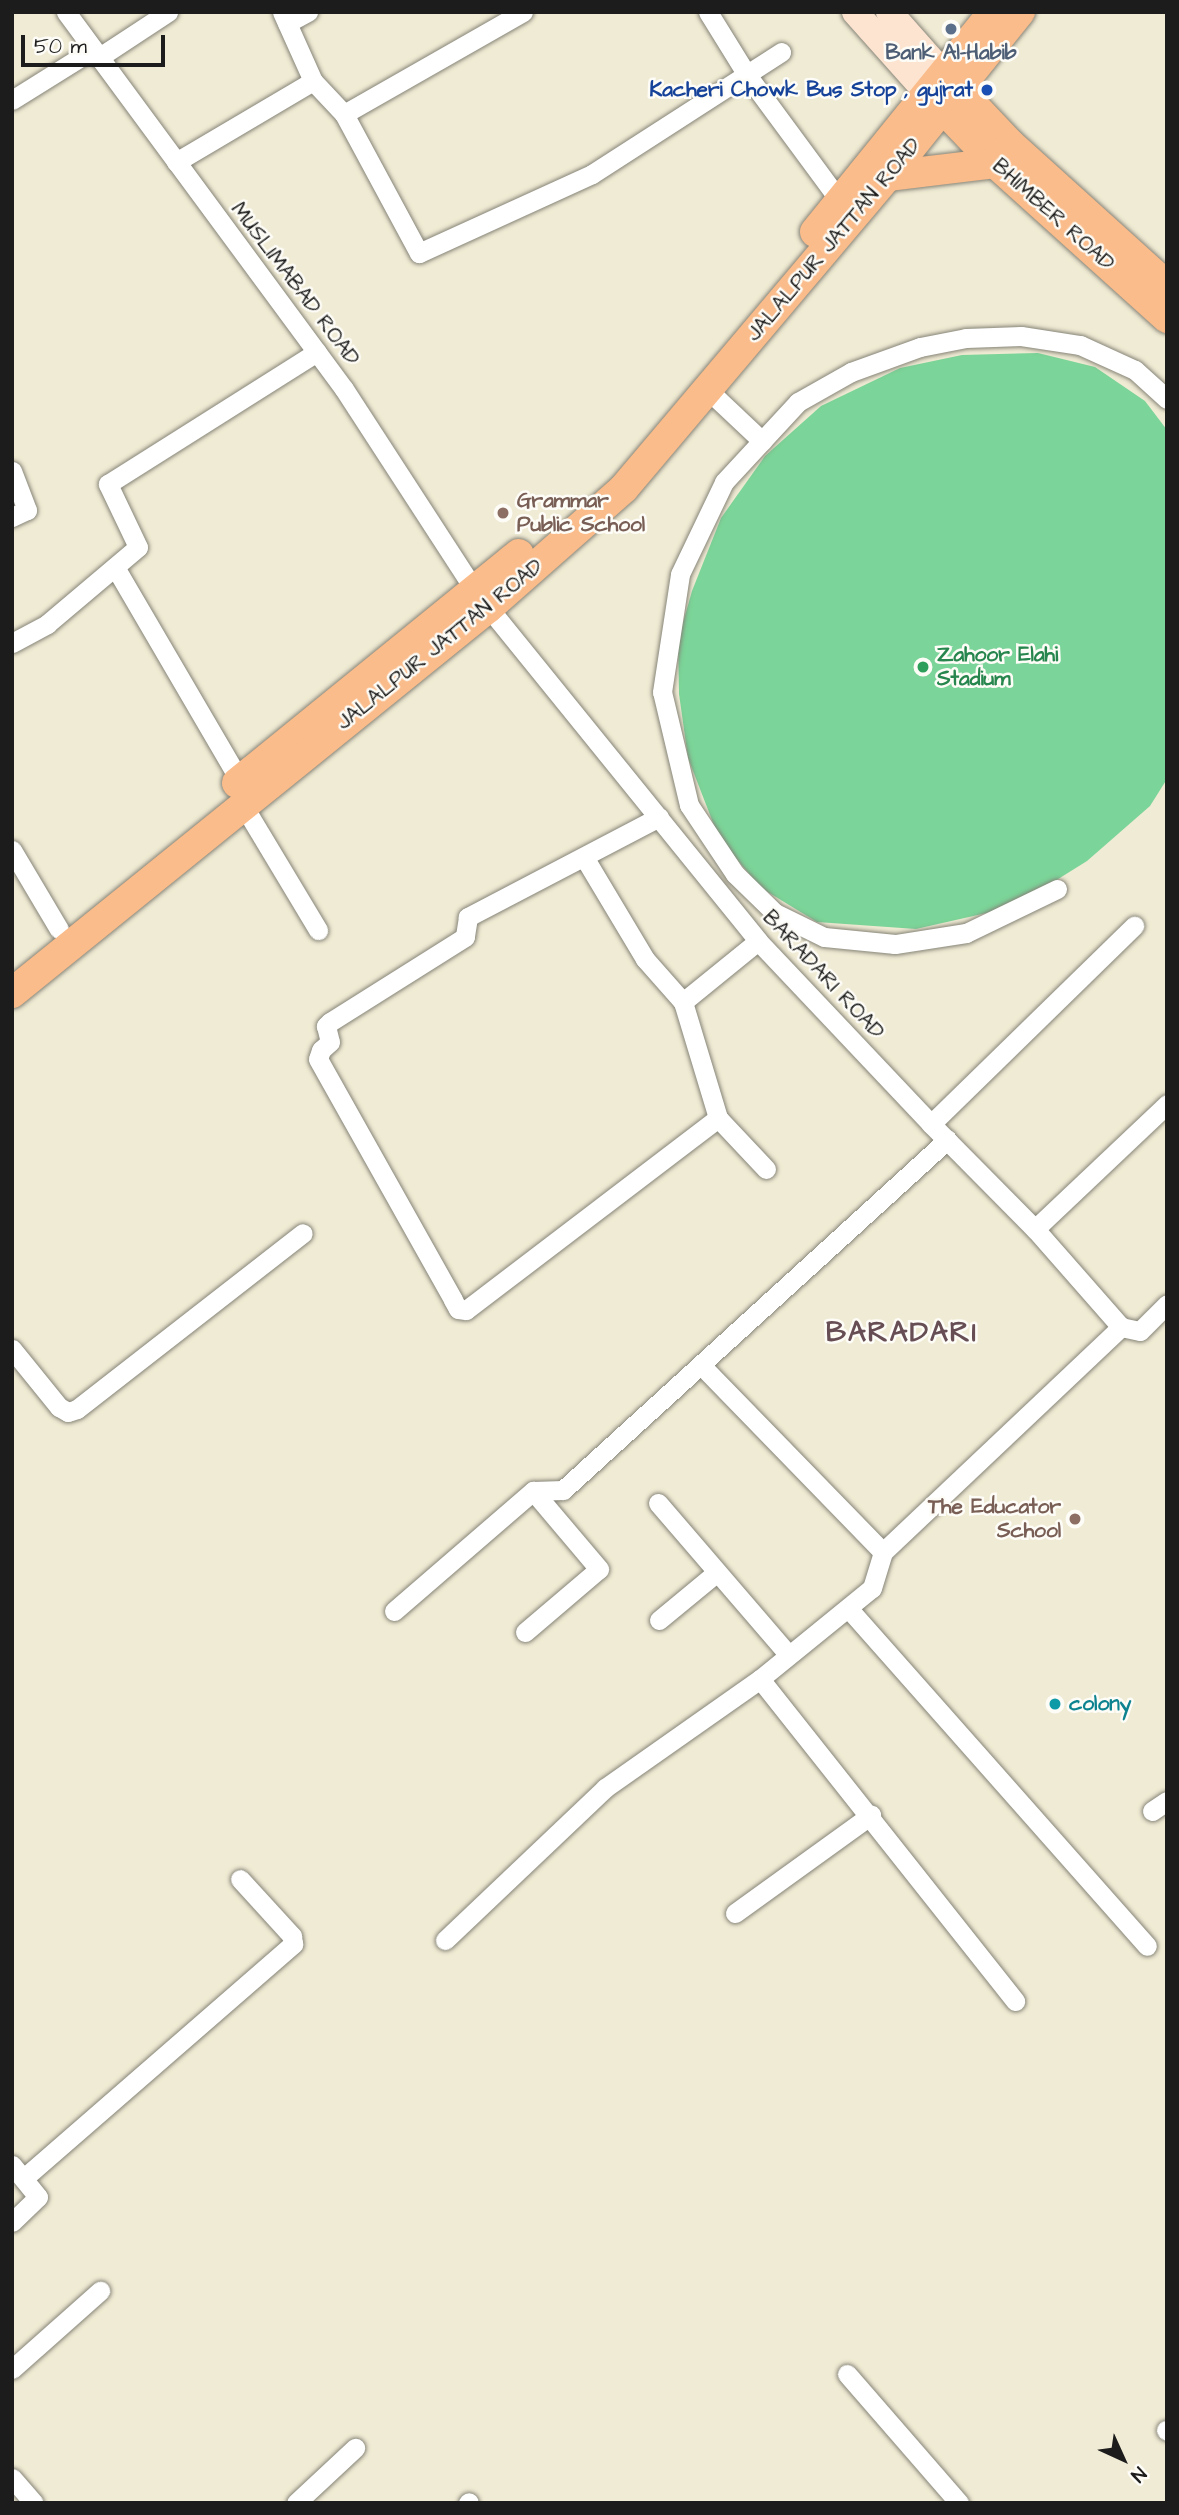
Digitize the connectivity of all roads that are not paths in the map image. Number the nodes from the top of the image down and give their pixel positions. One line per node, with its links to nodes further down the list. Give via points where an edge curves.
1 (66, 12): 12 (street, MUSLIMABAD ROAD)
2 (168, 12): 12 (street)
3 (308, 12): 10 (street)
4 (523, 12): 17 (street)
5 (708, 12): 13 (street)
6 (855, 12): 15 (street)
7 (889, 12): 15 (street)
8 (993, 12): 15 (main road)
9 (1020, 12): 15 (main road)
10 (285, 18): 14 (street)
11 (781, 52): 13 (street)
12 (95, 54): 16 (street); 18 (street, MUSLIMABAD ROAD)
13 (747, 75): 17 (street, via 592,174 419,253); 21 (street)
14 (313, 81): 17 (street); 18 (street)
15 (943, 92): 19 (main road, BHIMBER ROAD); 20 (main road, JALALPUR JATTAN ROAD); 21 (main road, JALALPUR JATTAN ROAD); 22 (main road, BHIMBER ROAD, via 1010,144)
16 (12, 100)
17 (344, 114)
18 (176, 162): 24 (street, MUSLIMABAD ROAD)
19 (995, 163): 20 (main road); 23 (main road, BHIMBER ROAD)
20 (888, 176): 25 (main road, JALALPUR JATTAN ROAD)
21 (840, 201): 31 (main road, JALALPUR JATTAN ROAD, via 609,475)
22 (1167, 286)
23 (1167, 318)
24 (317, 352): 30 (street, via 108,485 138,547); 31 (street, MUSLIMABAD ROAD)
25 (709, 391): 27 (street); 31 (main road, JALALPUR JATTAN ROAD, via 624,488)
26 (1167, 399): 27 (street, via 1135,370 1080,345 1021,336 966,338 919,347 851,372 798,402)
27 (762, 441): 38 (street, via 724,482 680,574 662,692 689,805 735,874 775,914 824,937 895,944 966,933)
28 (12, 471): 29 (street, via 27,510)
29 (12, 517)
30 (115, 567): 32 (street, via 47,624); 33 (street)
31 (481, 599): 33 (main road, JALALPUR JATTAN ROAD); 34 (street, BARADARI ROAD)
32 (12, 643)
33 (241, 793): 37 (main road, JALALPUR JATTAN ROAD); 41 (street)
34 (659, 817): 36 (street); 42 (street, BARADARI ROAD)
35 (12, 850): 40 (street)
36 (584, 857): 45 (street, via 645,959); 47 (street, via 468,917 465,937 330,1022 326,1026 330,1042 318,1059 458,1309 466,1310)
37 (147, 870): 40 (main road, JALALPUR JATTAN ROAD); 44 (main road, JALALPUR JATTAN ROAD)
38 (1058, 889)
39 (1134, 926): 48 (street)
40 (59, 929): 43 (main road, JALALPUR JATTAN ROAD)
41 (318, 930)
42 (758, 941): 45 (street); 48 (street, BARADARI ROAD)
43 (12, 967)
44 (12, 993)
45 (683, 1002): 47 (street)
46 (1167, 1104): 51 (street)
47 (718, 1118): 50 (street)
48 (930, 1124): 49 (street, BARADARI ROAD)
49 (947, 1140): 51 (street, BARADARI ROAD); 56 (street)
50 (766, 1170)
51 (1035, 1229): 54 (street, BARADARI ROAD)
52 (303, 1233): 55 (street, via 77,1409 68,1412 59,1407)
53 (1167, 1304): 54 (street, via 1140,1331)
54 (1121, 1327): 59 (street)
55 (12, 1349)
56 (701, 1365): 57 (street, via 563,1490); 59 (street)
57 (533, 1491): 62 (street); 64 (street, via 599,1569)
58 (658, 1503): 60 (street)
59 (883, 1552): 61 (street, via 872,1588)
60 (716, 1573): 63 (street); 65 (street)
61 (848, 1608): 65 (street); 71 (street)
62 (394, 1612)
63 (659, 1620)
64 (525, 1632)
65 (788, 1654): 66 (street)
66 (760, 1679): 67 (street); 70 (street, via 605,1788)
67 (871, 1815): 69 (street); 72 (street)
68 (240, 1879): 73 (street, via 292,1936 293,1944)
69 (735, 1913)
70 (445, 1940)
71 (1147, 1946)
72 (1015, 2001)
73 (18, 2172): 74 (street, via 38,2197)
74 (12, 2222)
75 (100, 2291): 76 (street)
76 (12, 2369)
77 (847, 2374): 82 (street)
78 (355, 2448): 81 (street)
79 (12, 2478): 80 (street)
80 (34, 2503)
81 (296, 2503)
82 (959, 2503)

